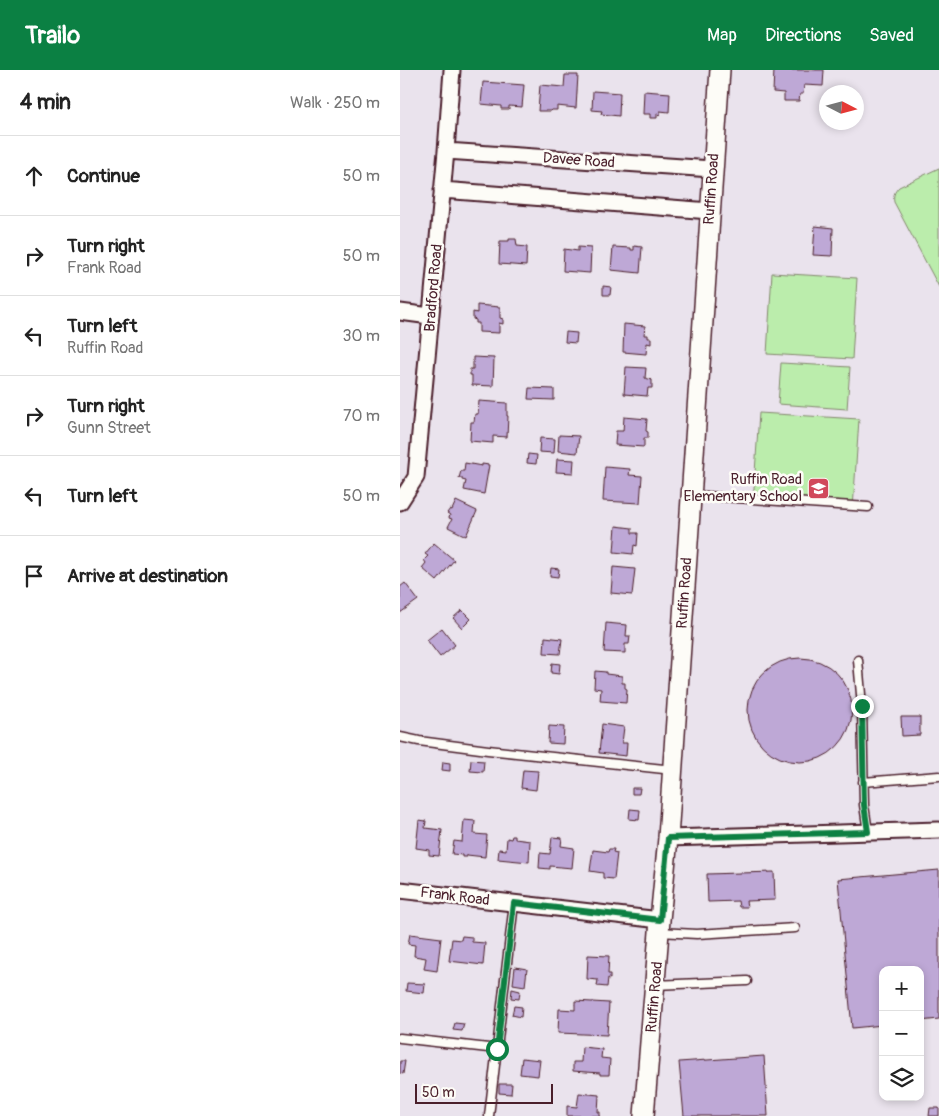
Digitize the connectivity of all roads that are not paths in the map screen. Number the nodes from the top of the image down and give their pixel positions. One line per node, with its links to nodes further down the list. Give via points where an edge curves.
1 (452, 70): 3 (street, Bradford Road)
2 (720, 70): 4 (street, Ruffin Road)
3 (446, 151): 4 (street, Davee Road); 5 (street, Bradford Road)
4 (712, 169): 6 (street, Ruffin Road)
5 (442, 190): 6 (street); 8 (street, Bradford Road)
6 (710, 211): 9 (street, Ruffin Road)
7 (400, 312): 8 (street)
8 (430, 316): 10 (street, Bradford Road, via 416,478)
9 (691, 495): 11 (lane); 14 (street, Ruffin Road)
10 (400, 502)
11 (868, 507)
12 (858, 660): 16 (lane)
13 (400, 737): 14 (lane)
14 (673, 770): 19 (street, Ruffin Road)
15 (939, 776): 16 (lane)
16 (863, 782): 18 (lane)
17 (939, 830): 18 (street)
18 (868, 832): 19 (street)
19 (668, 838): 22 (street, Ruffin Road)
20 (400, 890): 21 (street, Frank Road)
21 (514, 903): 22 (street, Frank Road); 27 (lane)
22 (660, 926): 23 (lane, via 697,934); 25 (street, Ruffin Road)
23 (794, 928)
24 (746, 981): 25 (lane)
25 (655, 985): 29 (street, Ruffin Road)
26 (400, 1038): 27 (lane)
27 (497, 1049): 28 (lane)
28 (490, 1116)
29 (644, 1116)

